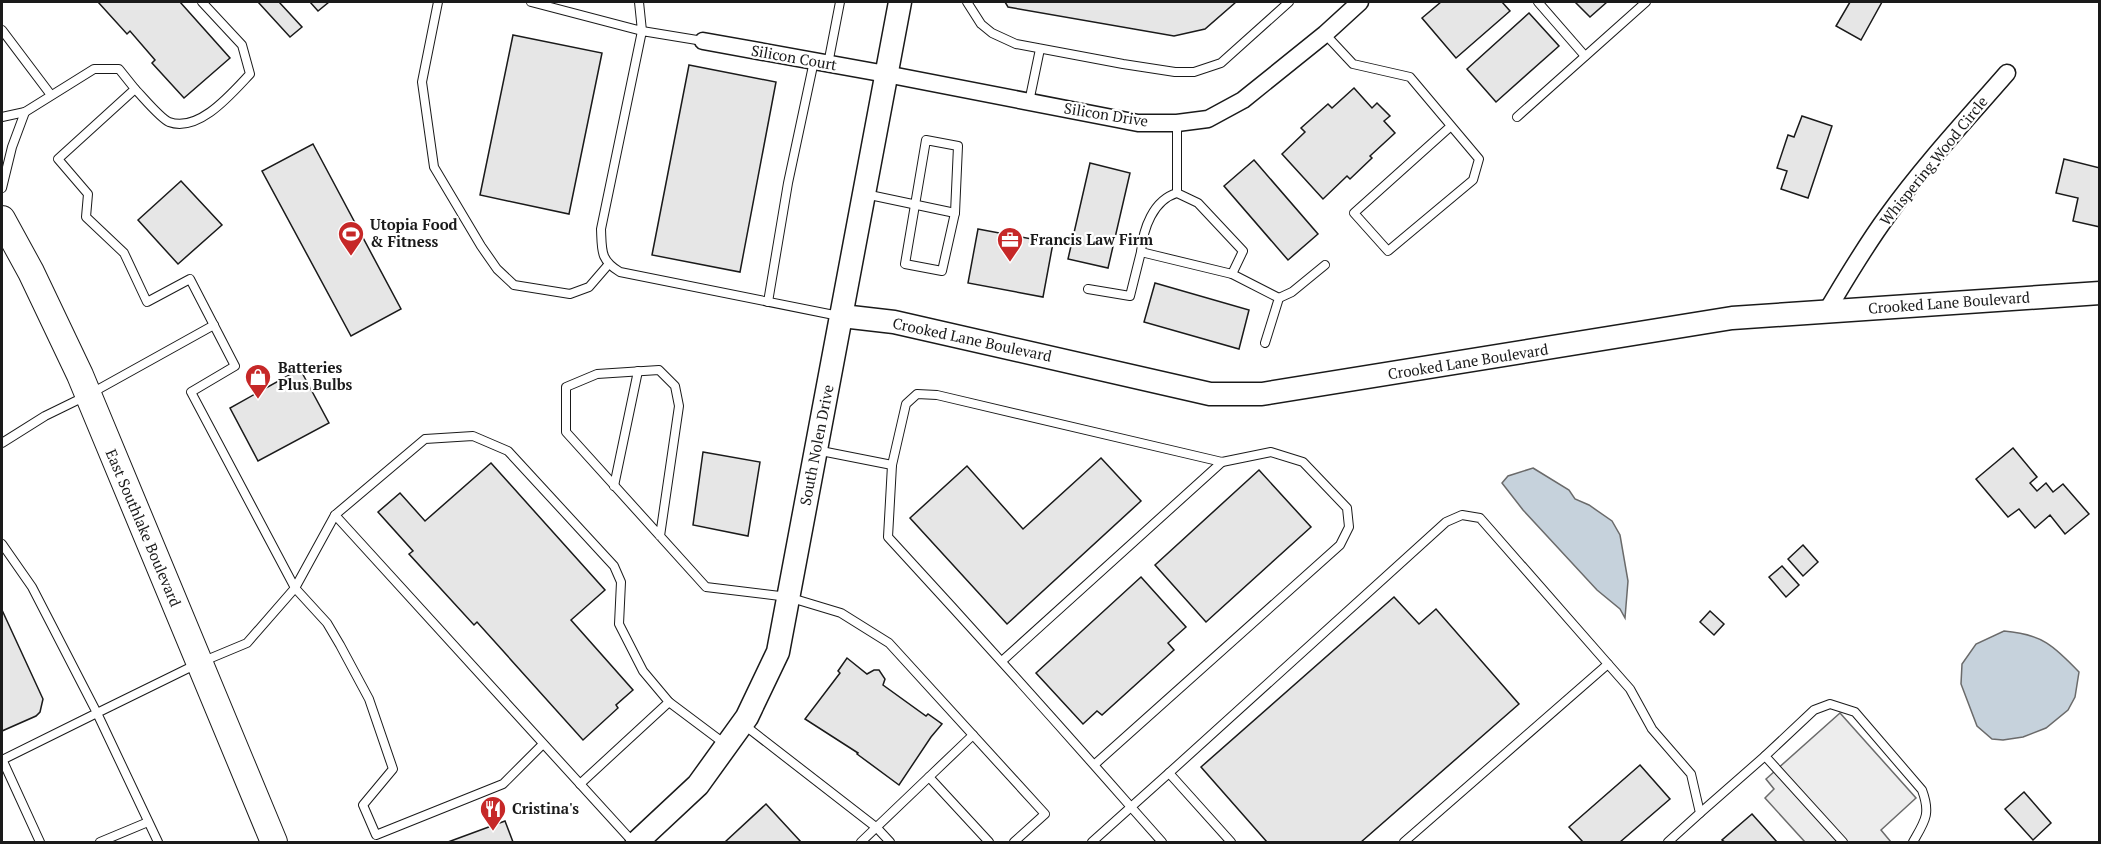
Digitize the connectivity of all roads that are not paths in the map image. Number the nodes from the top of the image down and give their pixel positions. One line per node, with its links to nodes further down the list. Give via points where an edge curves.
1 (202, 2): 21 (lane, via 242,45 250,74 221,105 189,124 168,122)
2 (438, 2): 36 (lane, via 422,82 434,167 481,246 514,285 570,294 589,287)
3 (531, 2): 13 (lane)
4 (639, 2): 13 (lane)
5 (840, 2): 18 (lane)
6 (900, 2): 20 (street, South Nolen Drive)
7 (967, 2): 16 (lane, via 992,33)
8 (1289, 2): 16 (lane, via 1221,63 1202,71 1174,72)
9 (1360, 2): 14 (street, Silicon Drive)
10 (1538, 2): 17 (lane)
11 (1646, 2): 17 (lane)
12 (2, 30): 22 (lane)
13 (642, 31): 15 (lane); 36 (lane, via 601,229 602,251)
14 (1325, 34): 27 (street, Silicon Drive, via 1243,100 1208,119); 28 (lane, via 1353,64 1410,77)
15 (703, 42): 18 (street, Silicon Court)
16 (1040, 49): 23 (lane)
17 (1585, 56): 26 (lane)
18 (821, 62): 20 (street, Silicon Court); 42 (lane, via 788,183)
19 (2007, 73): 43 (street, Whispering Wood Circle, via 1887,215)
20 (885, 74): 23 (street, Silicon Drive); 31 (street, South Nolen Drive)
21 (135, 89): 22 (lane, via 119,69 94,69); 45 (lane, via 58,159 88,194 86,217 124,253 147,302 190,279)
22 (51, 95): 24 (lane)
23 (1029, 102): 27 (street, Silicon Drive, via 1138,123)
24 (25, 112): 25 (lane); 29 (lane)
25 (2, 117)
26 (1517, 117)
27 (1177, 123): 30 (lane)
28 (1451, 126): 28 (lane, via 1479,159 1473,180 1388,251 1354,213)
29 (2, 188)
30 (1177, 193): 35 (lane, via 1167,195 1151,215 1142,234); 38 (lane, via 1198,204 1243,251)
31 (864, 194): 32 (lane); 44 (street, South Nolen Drive)
32 (915, 205): 33 (lane); 33 (lane, via 905,264 914,266 942,271); 33 (lane, via 926,140 958,146)
33 (955, 213)
34 (2, 219): 48 (main road, East Southlake Boulevard)
35 (1141, 252): 38 (lane); 39 (lane, via 1130,296)
36 (608, 265): 42 (lane, via 620,272)
37 (1325, 265): 41 (lane)
38 (1232, 274): 41 (lane)
39 (1088, 289)
40 (2100, 293): 43 (street, Crooked Lane Boulevard)
41 (1279, 298): 46 (lane)
42 (768, 302): 44 (lane)
43 (1826, 312): 44 (street, Crooked Lane Boulevard, via 1732,318 1262,394 1210,394 894,322)
44 (842, 316): 50 (street, South Nolen Drive)
45 (214, 325): 48 (lane); 57 (lane, via 235,366 191,392)
46 (1265, 343)
47 (638, 371): 53 (lane); 53 (lane, via 597,374 566,387 566,432); 55 (lane, via 659,370 675,386 679,406)
48 (88, 395): 49 (lane); 60 (main road, East Southlake Boulevard)
49 (2, 443)
50 (816, 450): 52 (lane); 58 (street, South Nolen Drive)
51 (1222, 462): 52 (lane, via 937,395 917,394 906,404); 59 (lane); 70 (lane, via 1271,452 1303,462 1347,508 1350,527 1340,545)
52 (892, 465): 59 (lane, via 888,537)
53 (614, 486): 55 (lane)
54 (335, 515): 57 (lane); 62 (lane, via 425,439 473,436 508,451 614,566 621,582 619,624 643,671); 66 (lane)
55 (660, 536): 58 (lane, via 706,587)
56 (2, 544): 63 (lane, via 32,587)
57 (295, 588): 60 (lane, via 247,643); 66 (lane, via 327,623 340,645 369,699 393,769 363,805 376,835 503,784)
58 (788, 597): 64 (street, South Nolen Drive, via 778,652); 65 (lane, via 841,613 889,644)
59 (1002, 661): 70 (lane)
60 (199, 663): 63 (lane); 82 (main road, East Southlake Boulevard)
61 (1608, 664): 71 (lane, via 1480,518 1462,515 1446,522); 75 (lane, via 1629,689 1652,729 1691,774); 91 (lane)
62 (669, 702): 67 (lane); 73 (lane)
63 (97, 713): 69 (lane); 76 (lane)
64 (742, 723): 67 (street, South Nolen Drive); 77 (lane)
65 (973, 735): 72 (lane); 87 (lane, via 1045,814)
66 (543, 744): 73 (lane)
67 (727, 745): 83 (street, South Nolen Drive, via 698,785)
68 (1765, 756): 75 (lane); 92 (lane); 93 (lane, via 1814,710 1830,704 1855,712 1922,790 1928,805)
69 (2, 759): 79 (lane)
70 (1094, 765): 74 (lane)
71 (1169, 772): 74 (lane); 90 (lane)
72 (929, 777): 77 (lane); 86 (lane)
73 (580, 784): 83 (lane)
74 (1131, 807): 88 (lane); 89 (lane)
75 (1700, 813): 78 (lane)
76 (148, 822): 80 (lane); 81 (lane)
77 (877, 828): 84 (lane); 85 (lane)
78 (1674, 841)
79 (40, 843)
80 (99, 843)
81 (158, 843)
82 (274, 843)
83 (635, 843)
84 (861, 843)
85 (890, 843)
86 (989, 843)
87 (1014, 843)
88 (1092, 843)
89 (1162, 843)
90 (1231, 843)
91 (1404, 843)
92 (1843, 843)
93 (1913, 843)

